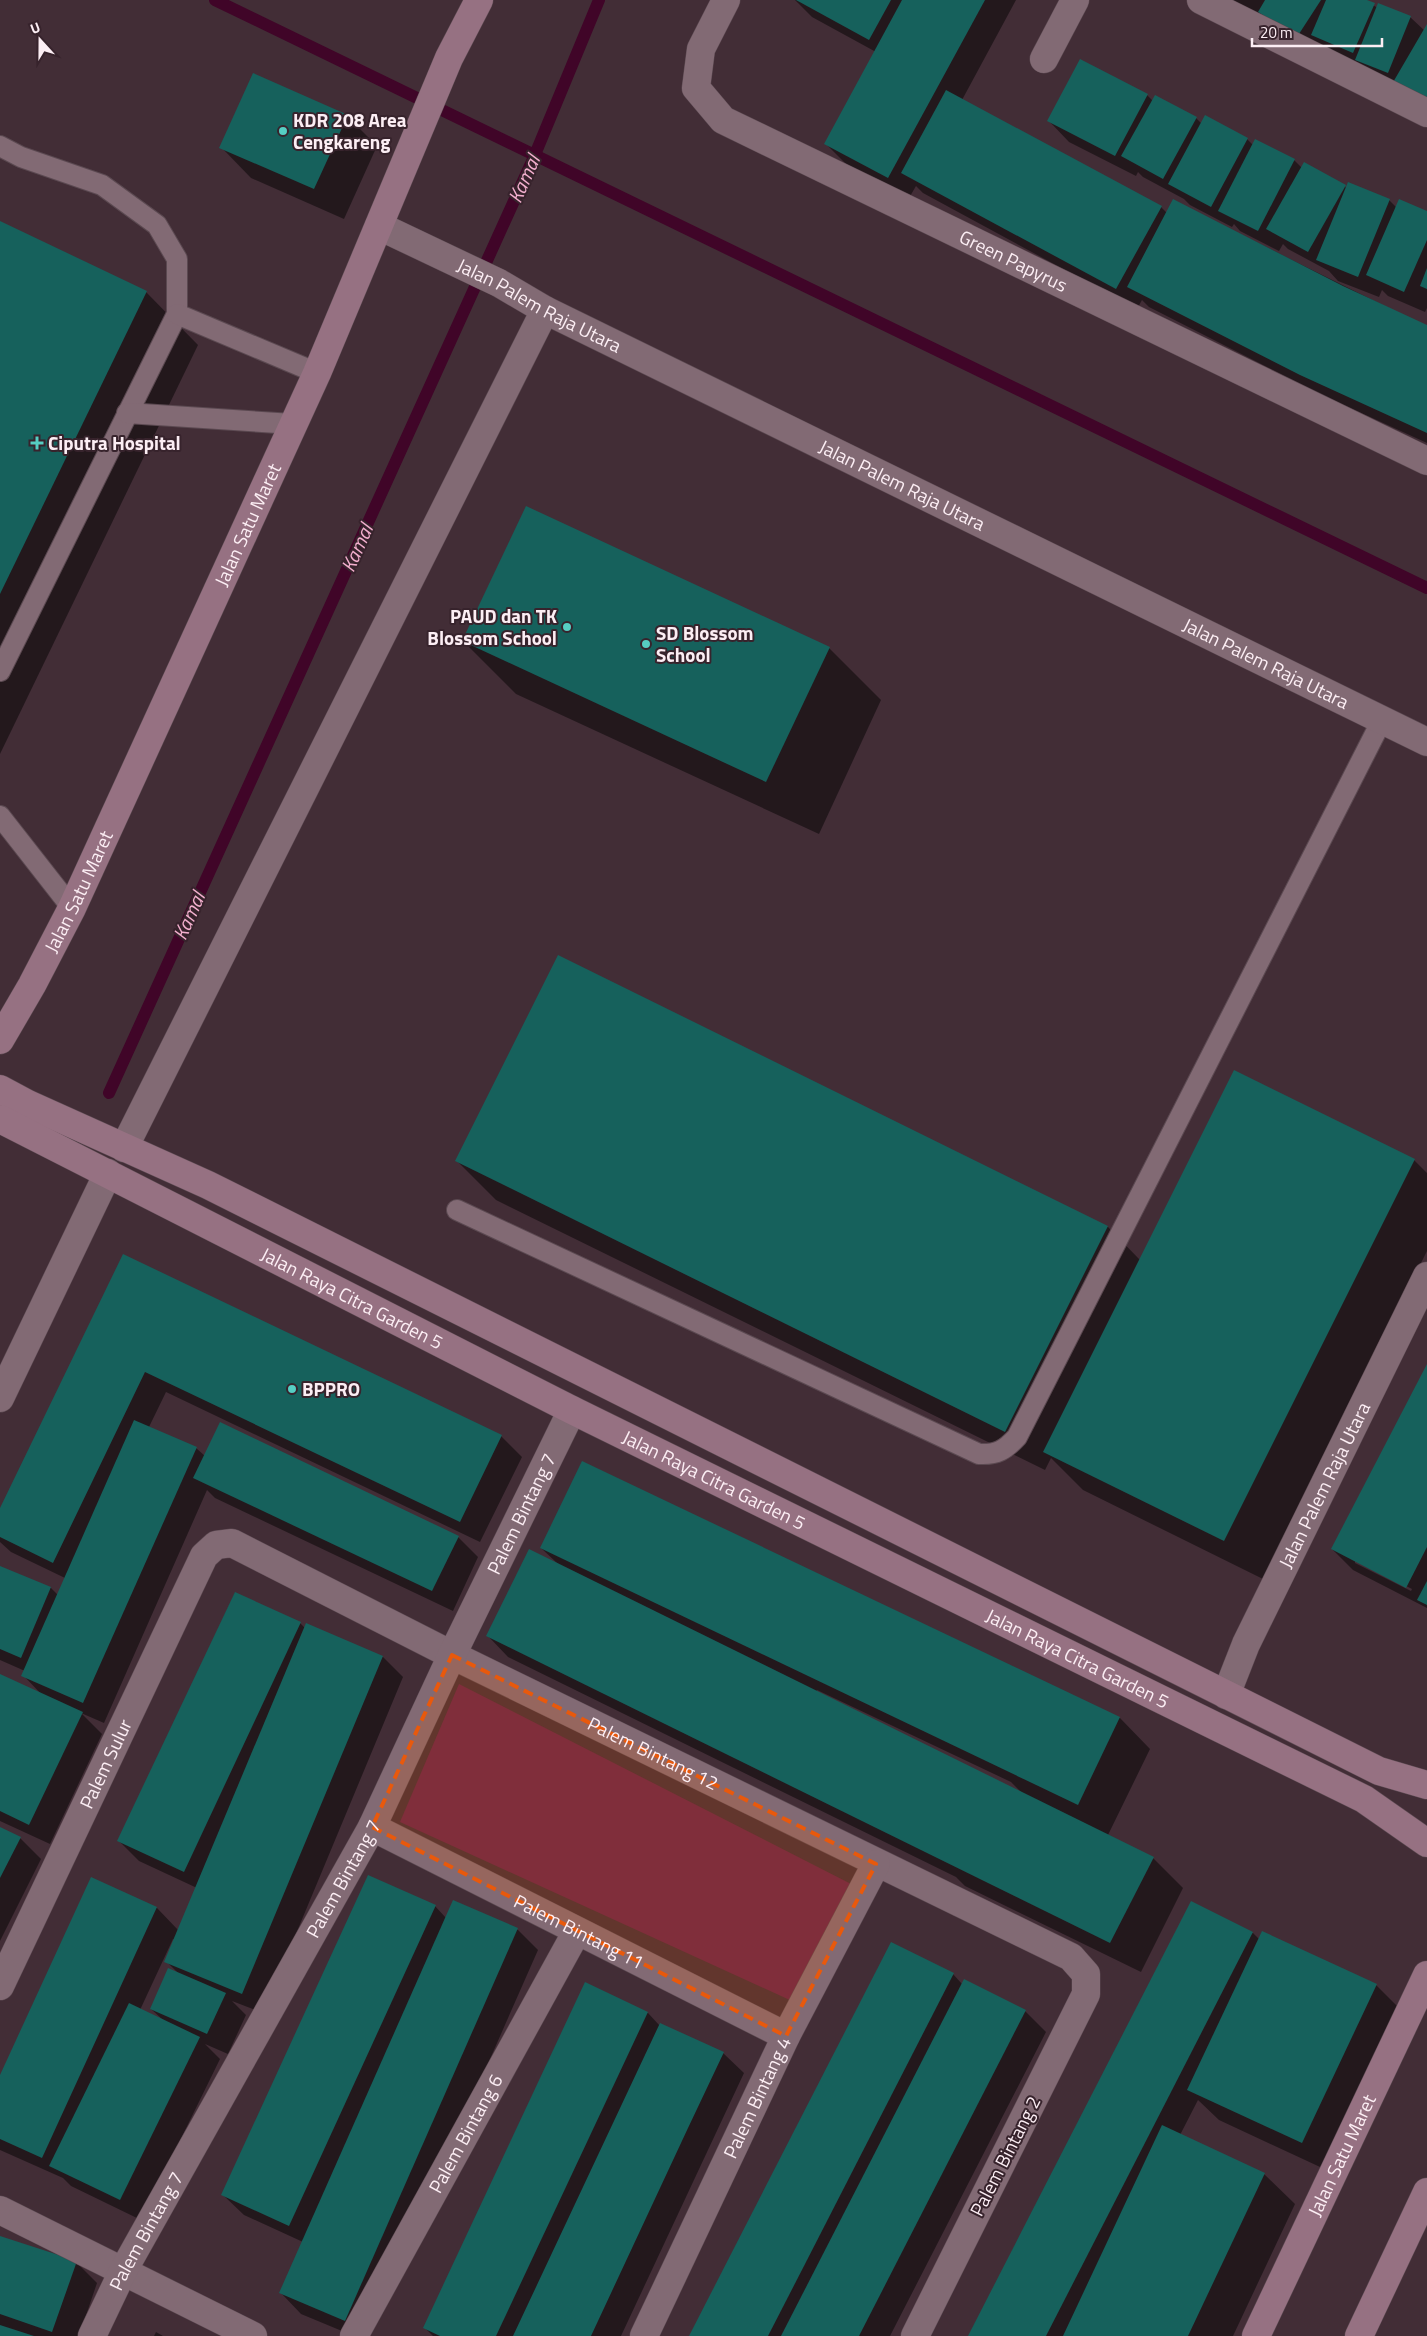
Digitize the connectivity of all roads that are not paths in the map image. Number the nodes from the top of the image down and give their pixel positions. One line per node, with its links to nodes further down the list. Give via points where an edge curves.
1 (479, 0): 8 (street, Jalan Satu Maret, via 449,58)
2 (726, 0): 14 (street, Green Papyrus, via 701,49 696,88 723,120)
3 (1075, 0): 5 (street)
4 (1201, 0): 6 (street)
5 (1044, 60)
6 (1427, 113)
7 (0, 146): 10 (lane, via 21,157 102,185 158,224 178,258)
8 (380, 226): 9 (street, Jalan Palem Raja Utara, via 500,283); 11 (street, Jalan Satu Maret)
9 (545, 310): 16 (street, Jalan Palem Raja Utara); 25 (street)
10 (177, 314): 11 (lane); 12 (lane)
11 (317, 373): 13 (street, Jalan Satu Maret)
12 (127, 414): 13 (lane); 15 (lane)
13 (293, 424): 19 (street, Jalan Satu Maret)
14 (1427, 462)
15 (0, 671)
16 (1382, 720): 17 (street, Jalan Palem Raja Utara); 27 (lane, via 1017,1437 1006,1449 993,1455 979,1454)
17 (1427, 742)
18 (0, 816): 19 (lane)
19 (72, 908): 20 (street, Jalan Satu Maret)
20 (32, 985): 21 (street); 22 (street, Jalan Satu Maret)
21 (0, 1001)
22 (0, 1040)
23 (0, 1089): 25 (street, Jalan Raya Citra Garden 5)
24 (0, 1118): 26 (street, Jalan Raya Citra Garden 5)
25 (124, 1148): 33 (street, Jalan Raya Citra Garden 5, via 217,1189)
26 (108, 1173): 29 (street); 30 (street, Jalan Raya Citra Garden 5)
27 (457, 1210)
28 (1427, 1276): 33 (street, Jalan Palem Raja Utara, via 1246,1644)
29 (0, 1398)
30 (572, 1410): 32 (street, Palem Bintang 7); 36 (street, Jalan Raya Citra Garden 5, via 1364,1799)
31 (216, 1546): 32 (street, Palem Bintang 12, via 232,1543); 41 (street, Palem Sulur, via 204,1556)
32 (452, 1655): 35 (street, Palem Bintang 7); 37 (street, Palem Bintang 12)
33 (1226, 1695): 34 (street, Jalan Raya Citra Garden 5, via 1379,1771)
34 (1427, 1785)
35 (372, 1826): 38 (street, Palem Bintang 11); 45 (street, Palem Bintang 7)
36 (1427, 1843)
37 (876, 1864): 39 (street, Palem Bintang 12, via 1071,1957); 42 (street, Palem Bintang 4)
38 (577, 1931): 42 (street, Palem Bintang 11); 48 (street, Palem Bintang 6)
39 (1086, 1974): 50 (street, Palem Bintang 2, via 1086,1994)
40 (1427, 1975): 51 (street, Jalan Satu Maret)
41 (0, 1986)
42 (786, 2036): 49 (street, Palem Bintang 4)
43 (1427, 2192): 52 (street)
44 (0, 2210): 45 (street)
45 (123, 2271): 46 (street, Palem Bintang 7); 47 (street)
46 (92, 2336)
47 (253, 2336)
48 (354, 2336)
49 (644, 2336)
50 (915, 2336)
51 (1256, 2336)
52 (1359, 2336)

